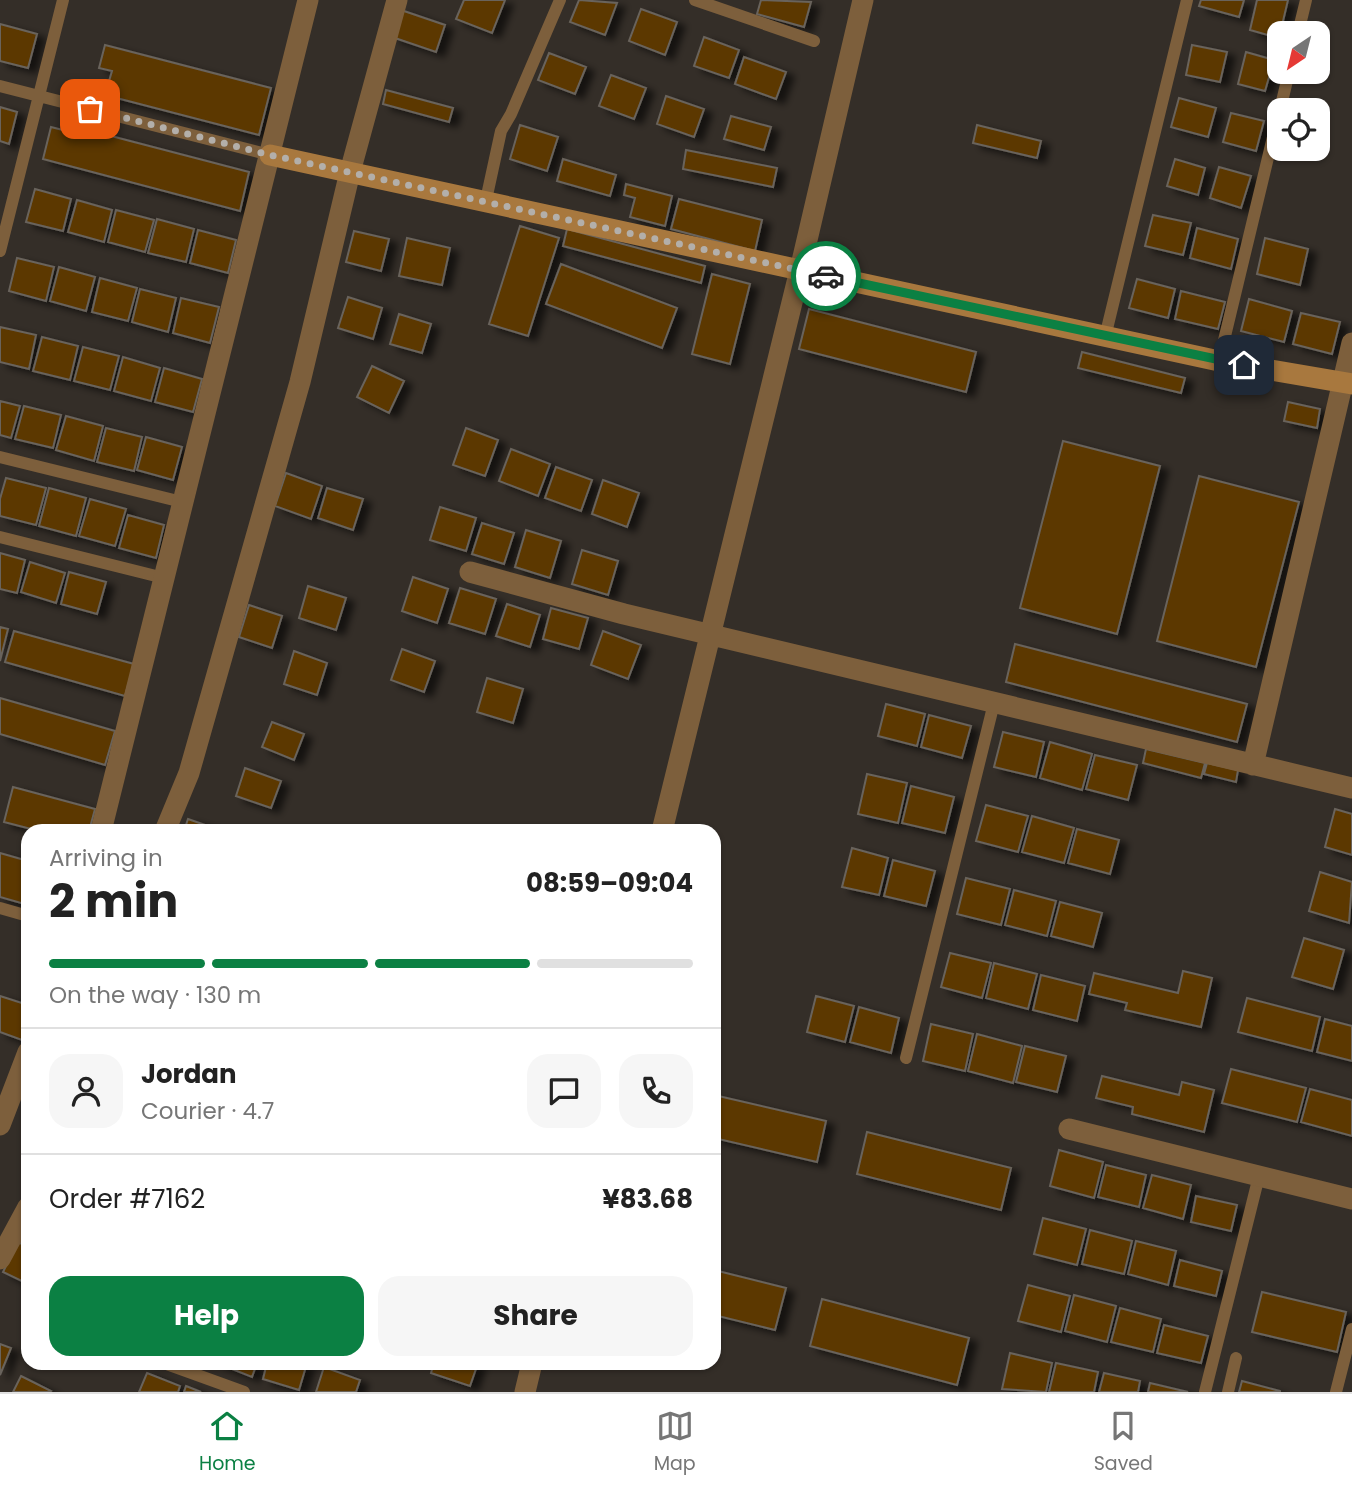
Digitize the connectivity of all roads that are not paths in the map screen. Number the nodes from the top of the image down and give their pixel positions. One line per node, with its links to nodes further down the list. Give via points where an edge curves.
1 (63, 0): 12 (lane)
2 (309, 0): 13 (street)
3 (397, 0): 15 (street)
4 (560, 0): 16 (lane, via 501,131)
5 (695, 0): 10 (lane)
6 (863, 0): 18 (street)
7 (1187, 0): 19 (lane)
8 (1306, 0): 9 (lane)
9 (1301, 21)
10 (814, 41)
11 (0, 86): 12 (lane)
12 (39, 96): 13 (lane); 17 (lane)
13 (270, 155): 15 (street); 24 (street)
14 (1267, 161): 21 (lane)
15 (350, 172): 16 (street); 33 (street, via 300,382 189,773)
16 (485, 200): 18 (street)
17 (0, 251)
18 (800, 271): 19 (street); 28 (street)
19 (1105, 337): 21 (street)
20 (1352, 343): 22 (street)
21 (1219, 361): 22 (street)
22 (1347, 383): 30 (street)
23 (0, 457): 24 (lane)
24 (182, 502): 27 (street)
25 (0, 537): 27 (lane)
26 (470, 572): 28 (street)
27 (164, 578): 32 (street)
28 (710, 635): 29 (street); 34 (street)
29 (994, 703): 30 (street); 37 (lane)
30 (1253, 765): 31 (street)
31 (1352, 788)
32 (103, 824)
33 (168, 824)
34 (664, 824)
35 (0, 908): 36 (lane)
36 (21, 914)
37 (906, 1058)
38 (21, 1070): 39 (street)
39 (0, 1125)
40 (1069, 1129): 41 (street)
41 (1259, 1177): 42 (street); 51 (lane)
42 (1352, 1199)
43 (21, 1220): 44 (street)
44 (0, 1259)
45 (1352, 1329): 53 (lane)
46 (1236, 1358): 52 (lane)
47 (183, 1370): 49 (lane)
48 (530, 1370): 50 (street)
49 (244, 1392)
50 (525, 1392)
51 (1205, 1392)
52 (1228, 1392)
53 (1336, 1392)

